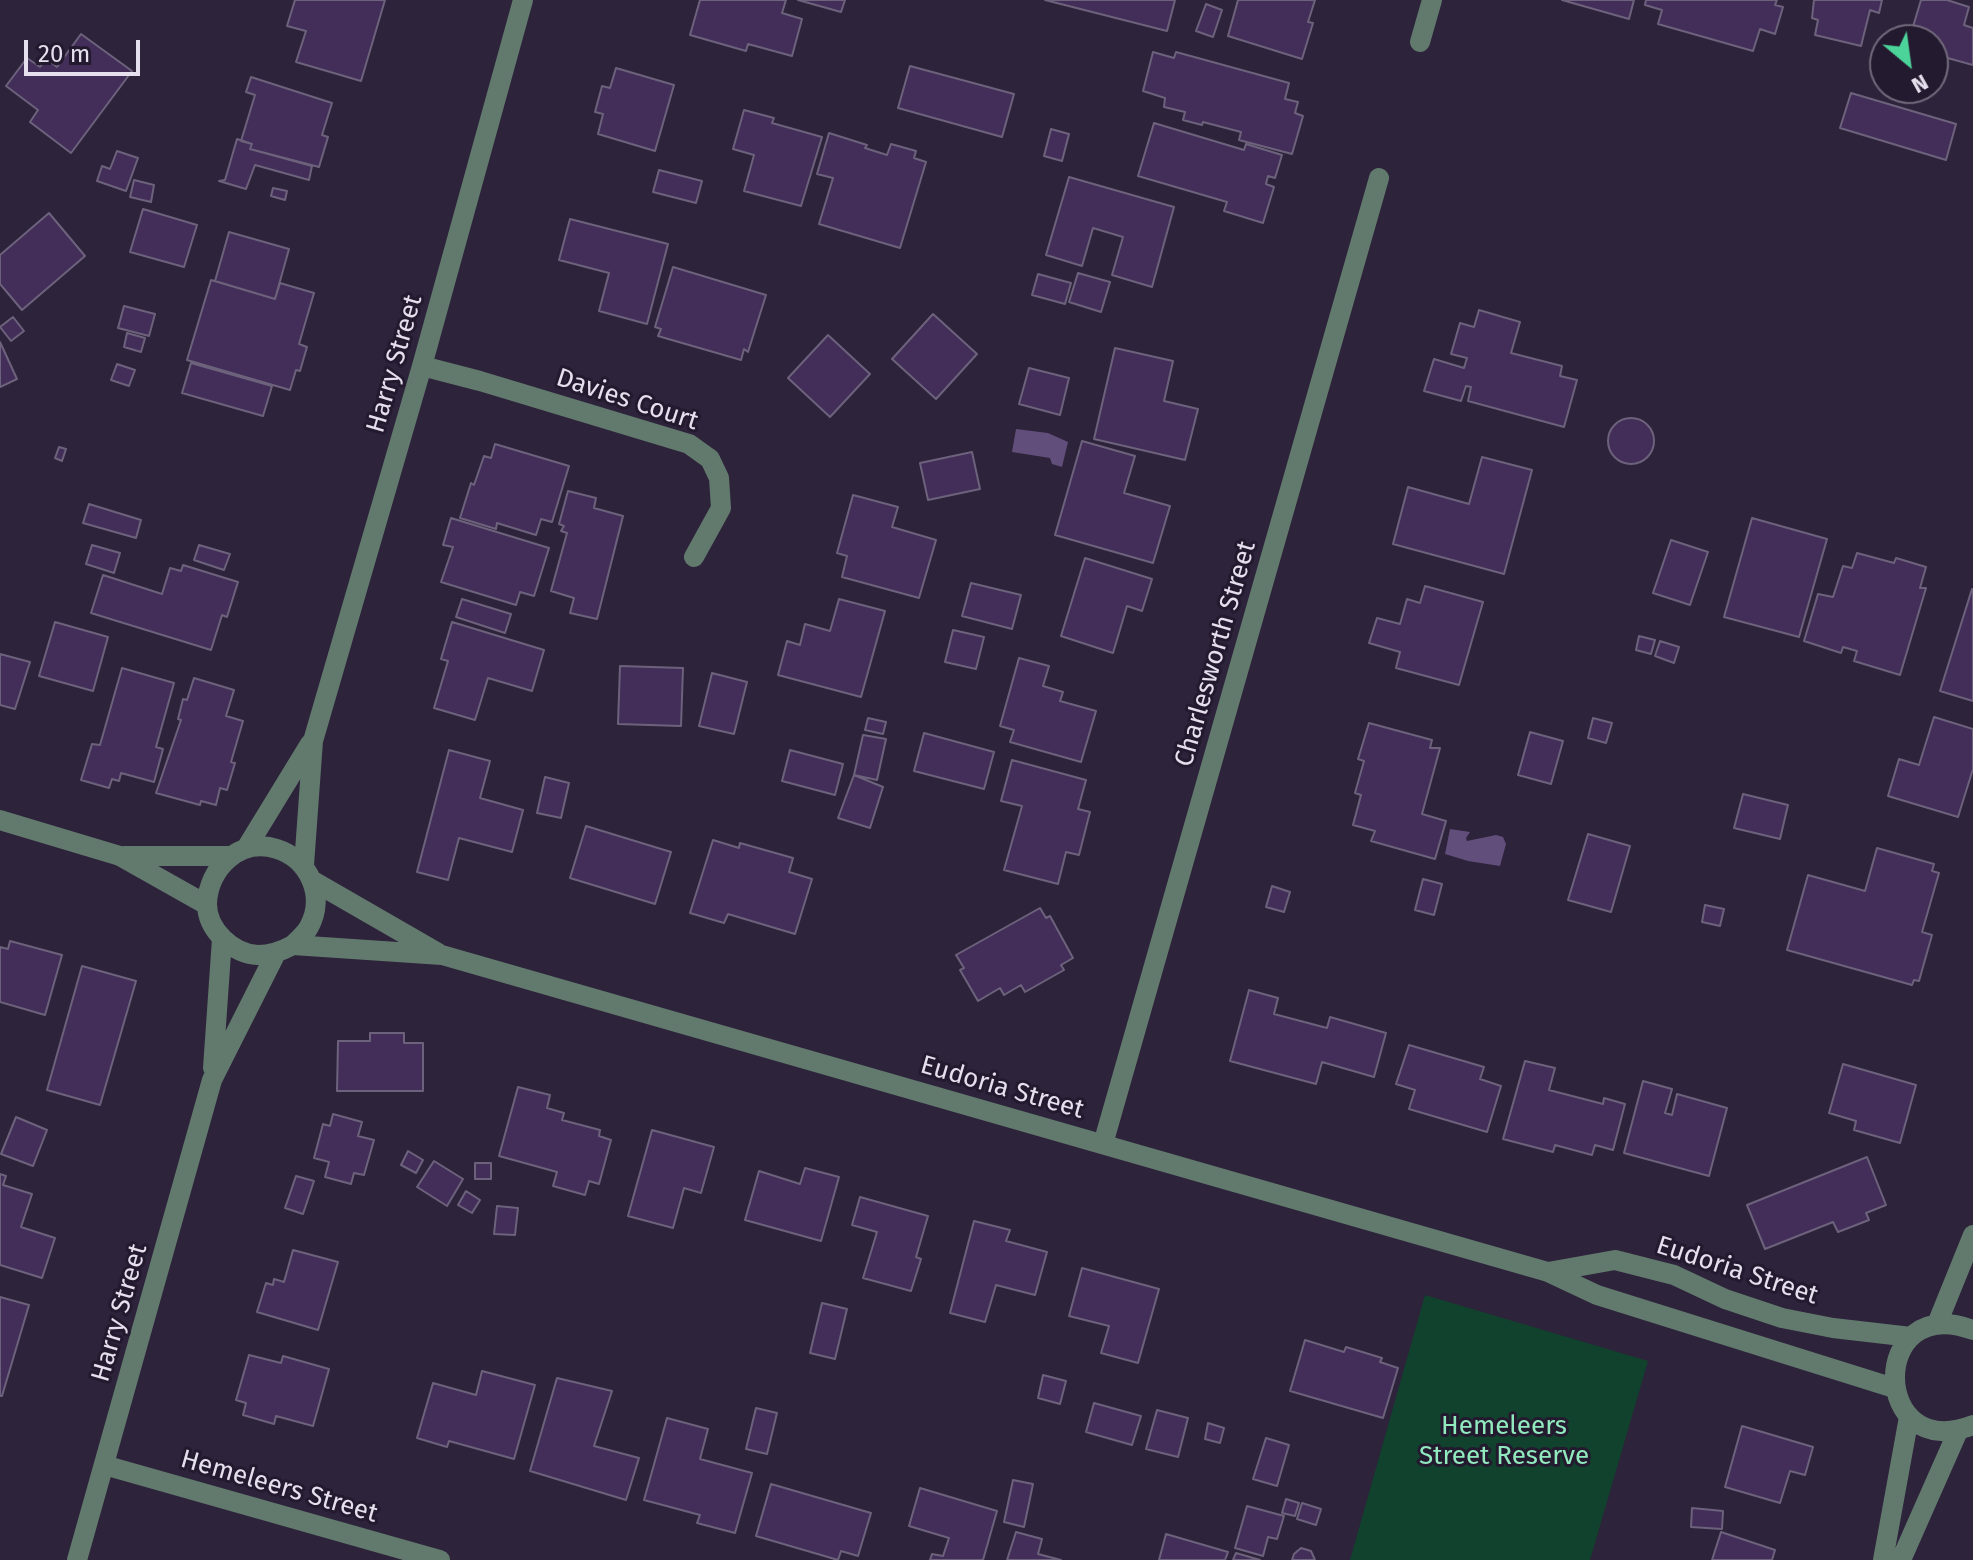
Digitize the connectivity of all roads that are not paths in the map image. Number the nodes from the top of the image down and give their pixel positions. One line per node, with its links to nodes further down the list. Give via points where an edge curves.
1 (523, 0): 5 (street, Harry Street)
2 (1432, 0): 3 (street)
3 (1420, 42)
4 (1379, 178): 17 (street, Charlesworth Street)
5 (422, 366): 6 (street, Davies Court, via 689,444 710,459 719,478 721,508); 7 (street, Harry Street)
6 (694, 557)
7 (313, 741): 9 (street, Harry Street); 11 (street, Harry Street)
8 (0, 820): 10 (street)
9 (239, 852): 10 (street); 11 (street, via 268,846 287,852); 12 (street, via 212,877)
10 (120, 856): 12 (street)
11 (308, 873): 14 (street, via 316,904 309,928); 15 (street, Eudoria Street)
12 (207, 905): 13 (street)
13 (222, 939): 14 (street, via 257,955); 16 (street, Harry Street)
14 (285, 949): 15 (street, Eudoria Street); 16 (street, Harry Street)
15 (442, 955): 17 (street, Eudoria Street)
16 (212, 1080): 26 (street, Harry Street)
17 (1103, 1144): 19 (street, Eudoria Street)
18 (1973, 1235): 20 (street)
19 (1548, 1272): 22 (street, Eudoria Street, via 1615,1260 1674,1275 1782,1318); 23 (street, Eudoria Street, via 1597,1295)
20 (1937, 1324): 21 (street); 22 (street)
21 (1973, 1330)
22 (1911, 1337): 23 (street, via 1895,1360)
23 (1894, 1388): 24 (street)
24 (1909, 1417): 25 (street, via 1932,1430); 29 (street)
25 (1965, 1428): 30 (street)
26 (104, 1465): 27 (street, Harry Street); 28 (street, Hemeleers Street)
27 (77, 1560)
28 (440, 1560)
29 (1883, 1560)
30 (1901, 1560)

